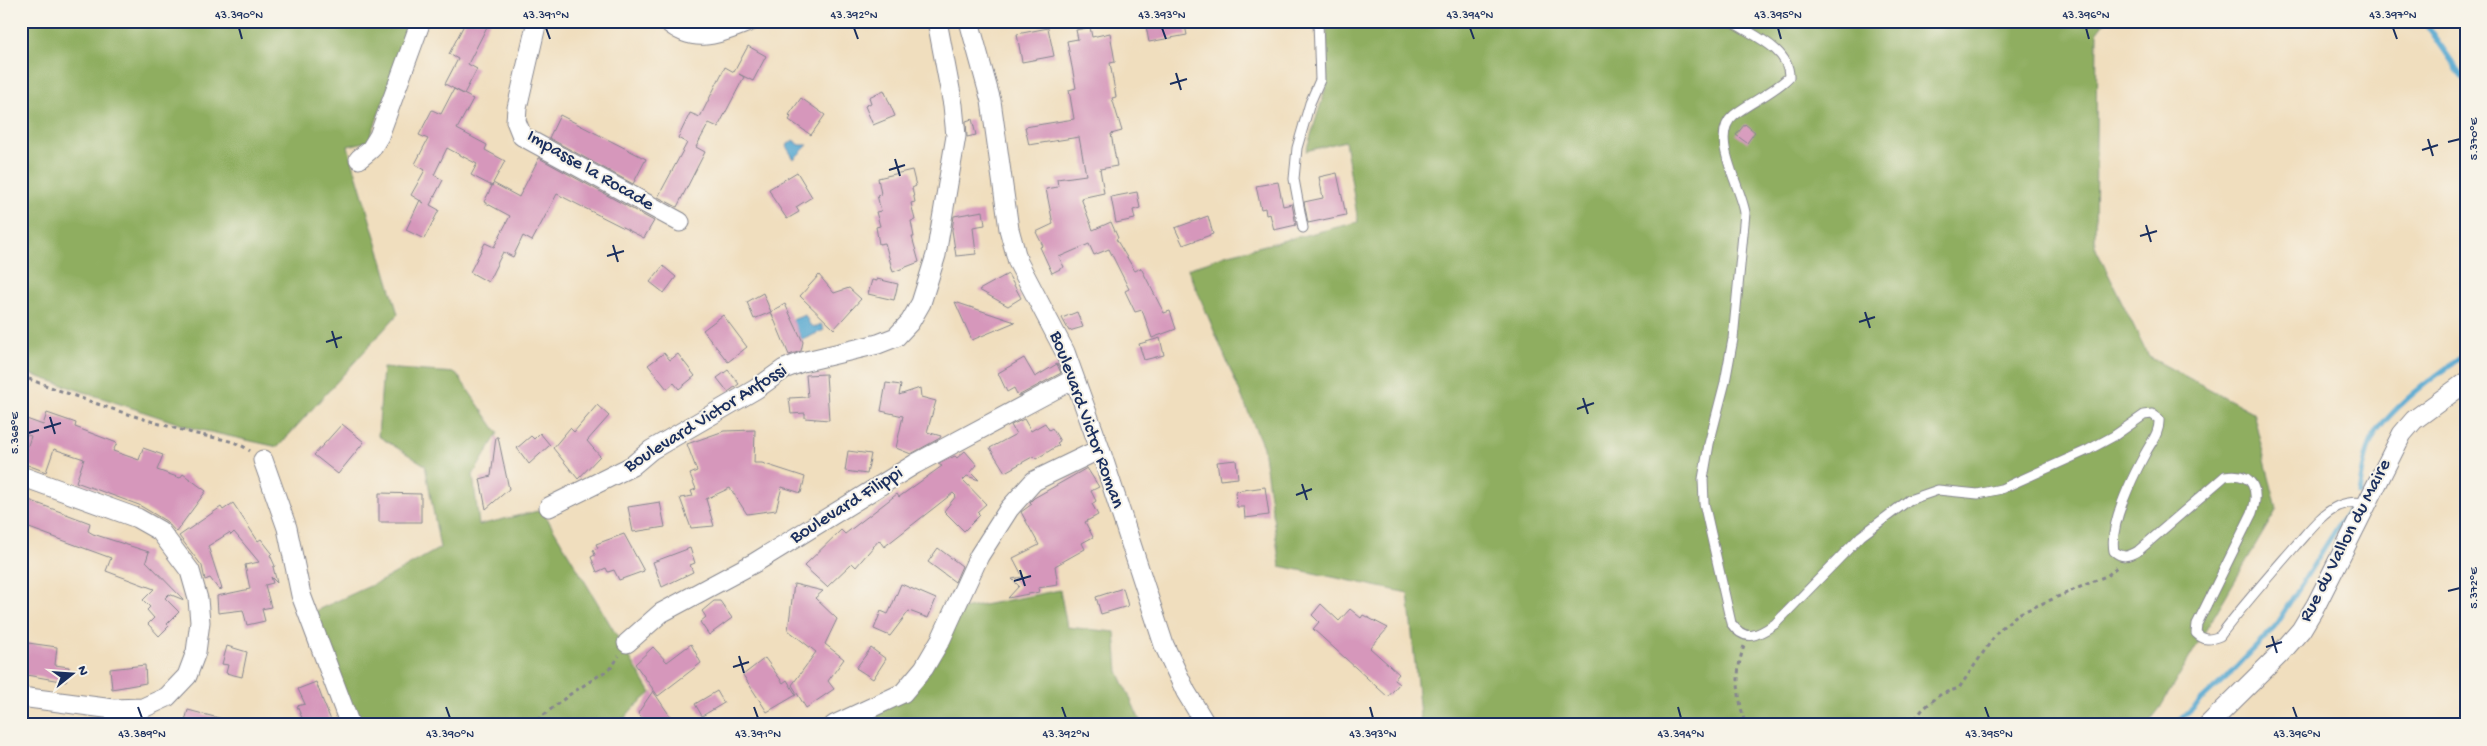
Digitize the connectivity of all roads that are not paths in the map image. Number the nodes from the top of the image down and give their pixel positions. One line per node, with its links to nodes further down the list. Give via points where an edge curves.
1 (421, 21): 9 (street, via 379,136)
2 (537, 21): 10 (street, Impasse la Rocade, via 517,108 516,121 522,136)
3 (666, 21): 4 (street, via 678,31 697,37)
4 (751, 21)
5 (937, 21): 18 (street, Boulevard Victor Anfossi, via 956,136 936,255 921,303 910,322 896,337 878,344 784,369 756,389 651,450 632,466)
6 (970, 21): 12 (street, Boulevard Victor Roman, via 991,101 1009,229 1018,262 1065,352)
7 (1318, 21): 11 (lane, via 1320,80 1297,148 1294,179)
8 (1731, 21): 17 (lane, via 1781,54 1789,67 1789,78 1733,116 1725,125 1723,137 1745,213 1733,339 1705,461 1704,503 1730,623 1738,633 1747,636 1760,634 1775,624 1861,536 1909,500 1938,490 1978,494 2001,489 2088,450 2144,415 2152,414 2159,419 2160,429 2145,455 2113,532 2114,551 2120,556 2129,556 2226,476 2250,480 2255,490 2252,513 2197,624 2196,633 2202,639 2220,636 2267,578 2328,513 2338,506 2357,501)
9 (359, 159)
10 (680, 222)
11 (1303, 228)
12 (1074, 379): 14 (street, Boulevard Victor Roman); 19 (street, Boulevard Filippi, via 915,464 756,562 661,613)
13 (2466, 382): 17 (street, Rue du Vallon du Maire, via 2414,420 2402,434)
14 (1100, 449): 22 (street, via 1034,481 1009,509 979,556 941,639 924,668 903,693); 23 (street, Boulevard Victor Roman, via 1164,645)
15 (263, 460): 21 (street, via 287,528 301,595)
16 (21, 476): 20 (street, via 137,518 160,531 190,570 200,622 196,652 187,676 167,697 143,708 113,709)
17 (2368, 504): 24 (street, Rue du Vallon du Maire, via 2301,630)
18 (549, 507)
19 (627, 643)
20 (21, 697)
21 (350, 725)
22 (834, 725)
23 (1206, 725)
24 (2208, 725)

